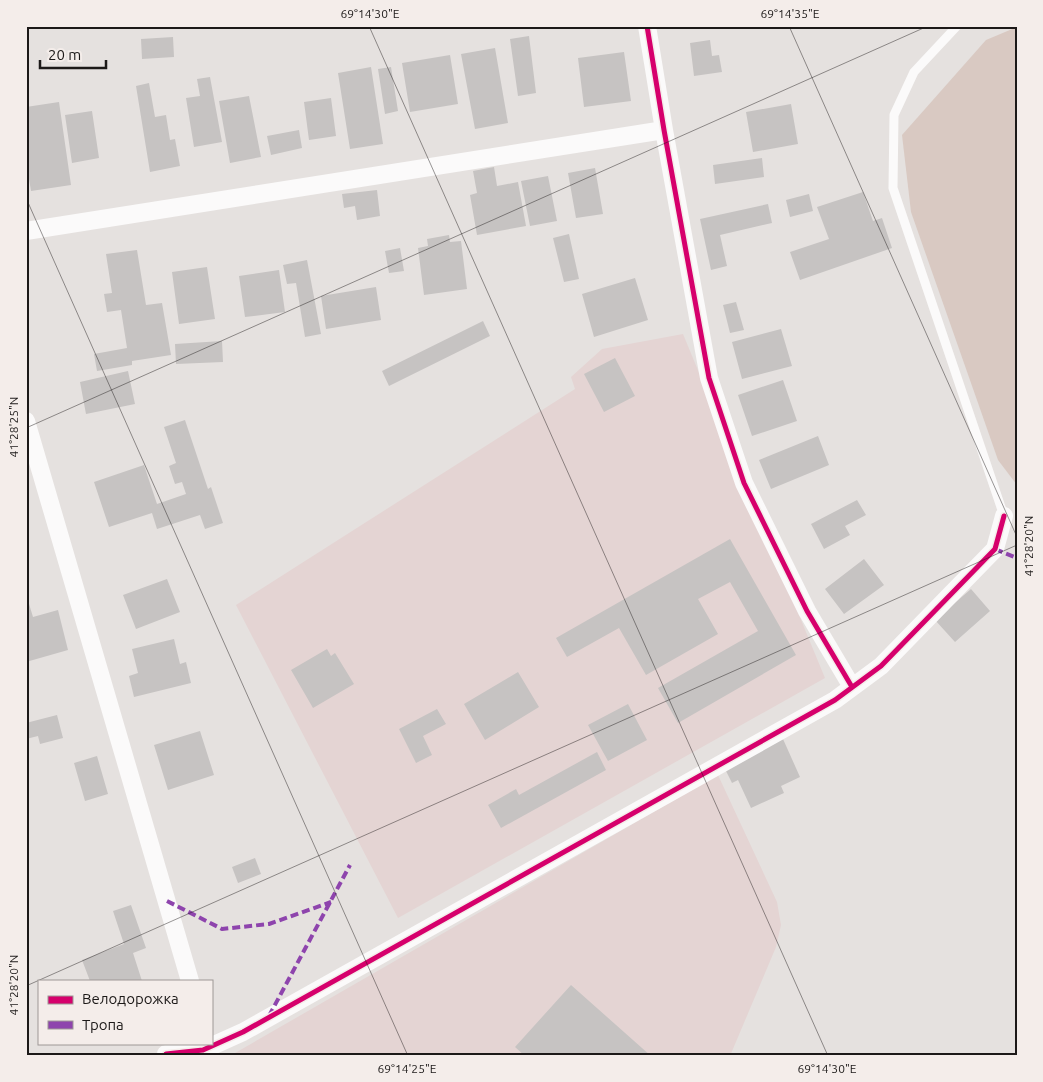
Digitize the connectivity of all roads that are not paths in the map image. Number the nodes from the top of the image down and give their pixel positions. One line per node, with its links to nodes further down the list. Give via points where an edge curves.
1 (647, 26): 3 (street)
2 (957, 26): 6 (lane, via 914,72 894,115 893,188)
3 (664, 130): 4 (street); 7 (street, via 708,378 741,475 807,611)
4 (26, 231)
5 (26, 421): 8 (street)
6 (1004, 516): 7 (street, via 995,549 881,666)
7 (852, 687): 9 (street, via 835,700 243,1032 203,1050)
8 (190, 980)
9 (168, 1051)

